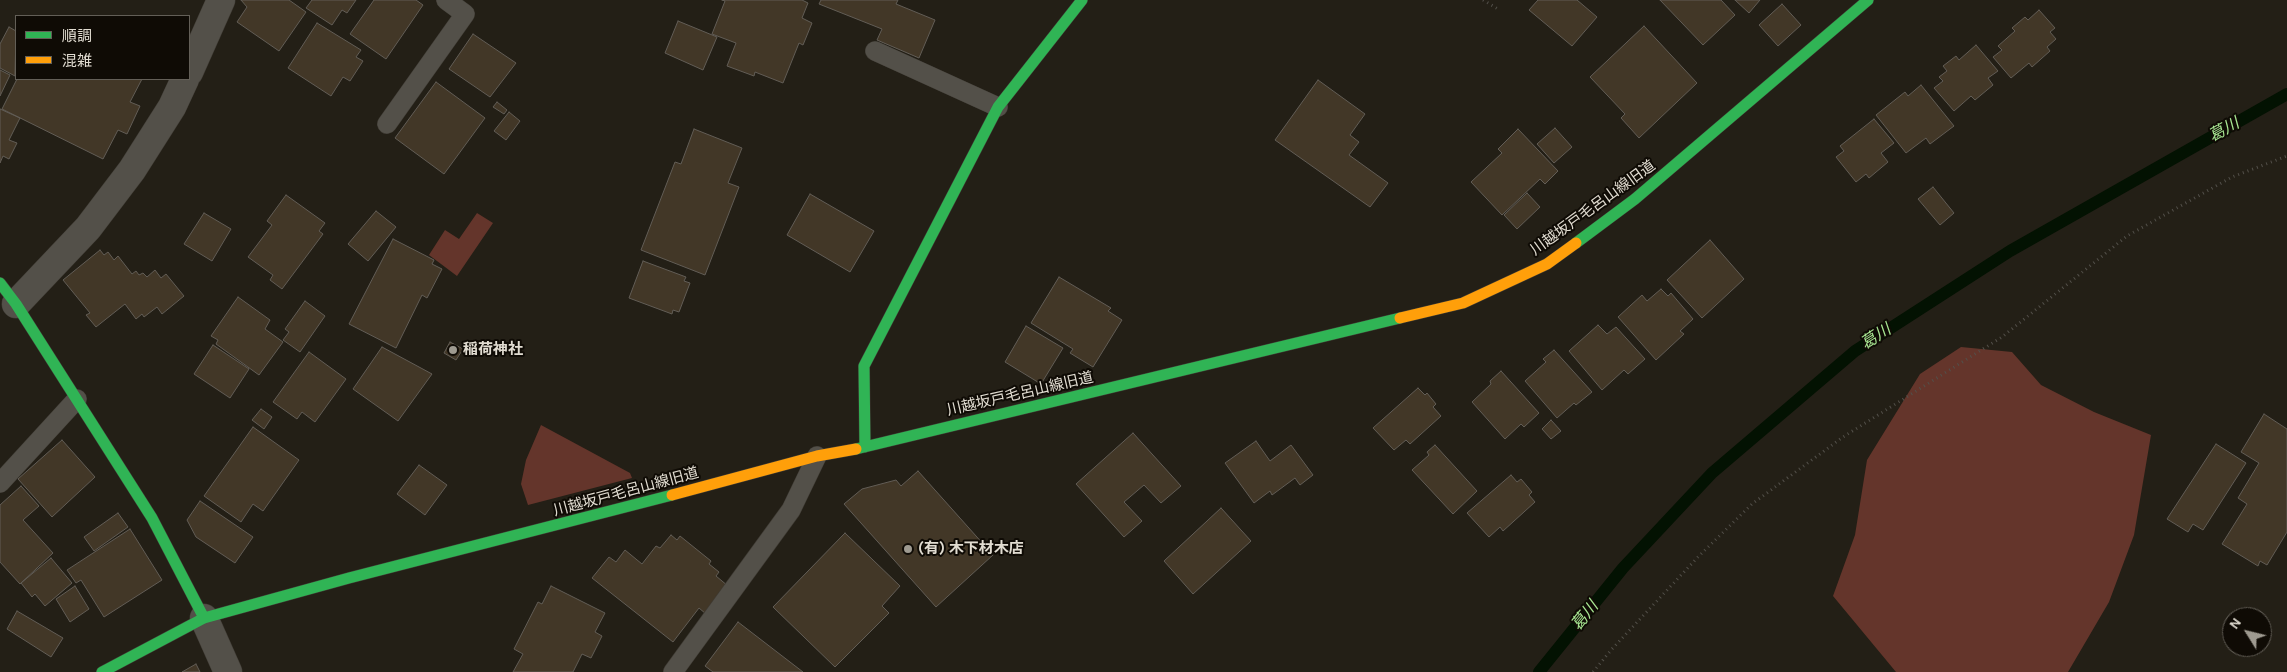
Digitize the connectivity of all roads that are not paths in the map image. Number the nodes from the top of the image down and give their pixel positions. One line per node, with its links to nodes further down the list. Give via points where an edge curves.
1 (221, 0): 6 (street)
2 (446, 0): 9 (lane, via 465,14)
3 (1082, 0): 8 (street)
4 (1868, 0): 12 (street, 川越坂戸毛呂山線旧道, via 1635,199 1547,264 1463,303)
5 (875, 51): 8 (lane)
6 (190, 70)
7 (185, 80): 10 (street, via 172,107 132,170 88,228)
8 (998, 107): 12 (street, via 864,366)
9 (387, 124)
10 (8, 293): 11 (street)
11 (78, 399): 14 (lane); 15 (street, via 152,518)
12 (865, 447): 13 (street, 川越坂戸毛呂山線旧道)
13 (817, 456): 15 (street, 川越坂戸毛呂山線旧道); 18 (lane, via 791,510)
14 (0, 483)
15 (204, 618): 16 (street, 川越坂戸毛呂山線旧道); 17 (street)
16 (102, 672)
17 (228, 672)
18 (673, 672)

